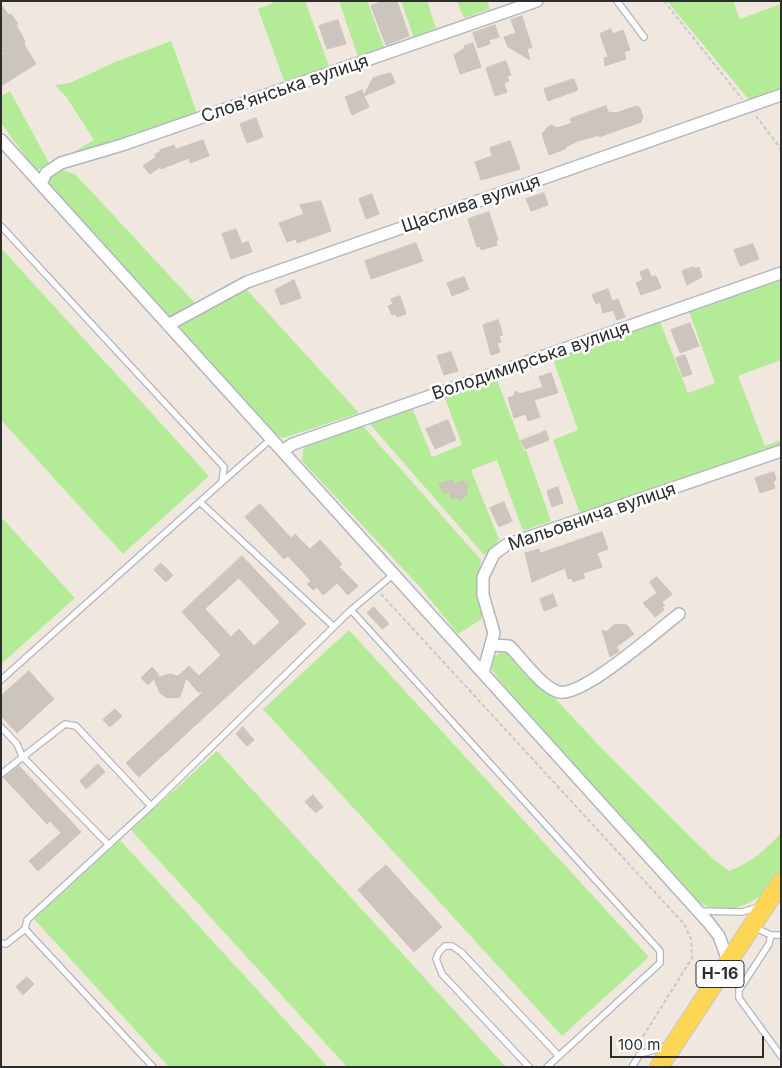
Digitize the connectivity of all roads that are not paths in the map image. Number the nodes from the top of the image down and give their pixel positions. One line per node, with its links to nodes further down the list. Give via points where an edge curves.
1 (537, 1): 6 (street, Словʼянська вулиця, via 122,145 61,163 46,173)
2 (617, 1): 3 (lane)
3 (644, 37)
4 (781, 95): 9 (street, Щаслива вулиця, via 247,282)
5 (1, 140): 6 (street)
6 (41, 184): 9 (street)
7 (1, 226): 13 (lane, via 224,467)
8 (781, 273): 12 (street, Володимирська вулиця, via 302,441)
9 (168, 326): 10 (street)
10 (270, 438): 12 (street); 13 (lane)
11 (781, 451): 19 (street, Мальовнича вулиця, via 506,545 494,554 483,577 483,595 494,633)
12 (282, 452): 15 (street)
13 (222, 482): 14 (lane)
14 (200, 502): 18 (lane); 21 (lane)
15 (394, 574): 16 (lane); 20 (street)
16 (350, 610): 18 (lane); 36 (lane, via 660,951 660,963)
17 (679, 614): 19 (street, via 602,674 573,691 559,692 543,683 509,646)
18 (333, 626): 25 (lane)
19 (492, 646): 20 (street, Мальовнича вулиця)
20 (483, 673): 28 (street)
21 (1, 680)
22 (1, 727): 23 (lane, via 17,744)
23 (22, 756): 24 (lane); 25 (lane, via 65,724 76,726); 26 (lane)
24 (1, 774)
25 (151, 806): 26 (lane)
26 (109, 845): 30 (lane, via 27,920)
27 (775, 894): 28 (lane, via 742,912); 29 (main road, Н-16)
28 (695, 910): 34 (street, via 719,936)
29 (751, 926): 31 (lane); 34 (main road, Н-16)
30 (26, 929): 33 (lane, via 6,944); 38 (lane)
31 (772, 935): 32 (lane); 37 (lane, via 738,990 739,998)
32 (781, 935)
33 (1, 942)
34 (728, 961): 35 (main road, Н-16)
35 (674, 1045): 41 (lane, via 640,1054); 42 (main road, Н-16)
36 (559, 1056): 39 (lane, via 461,952 446,946 436,960 442,974); 40 (lane)
37 (781, 1056)
38 (153, 1067)
39 (529, 1067)
40 (547, 1067)
41 (632, 1067)
42 (660, 1067)

